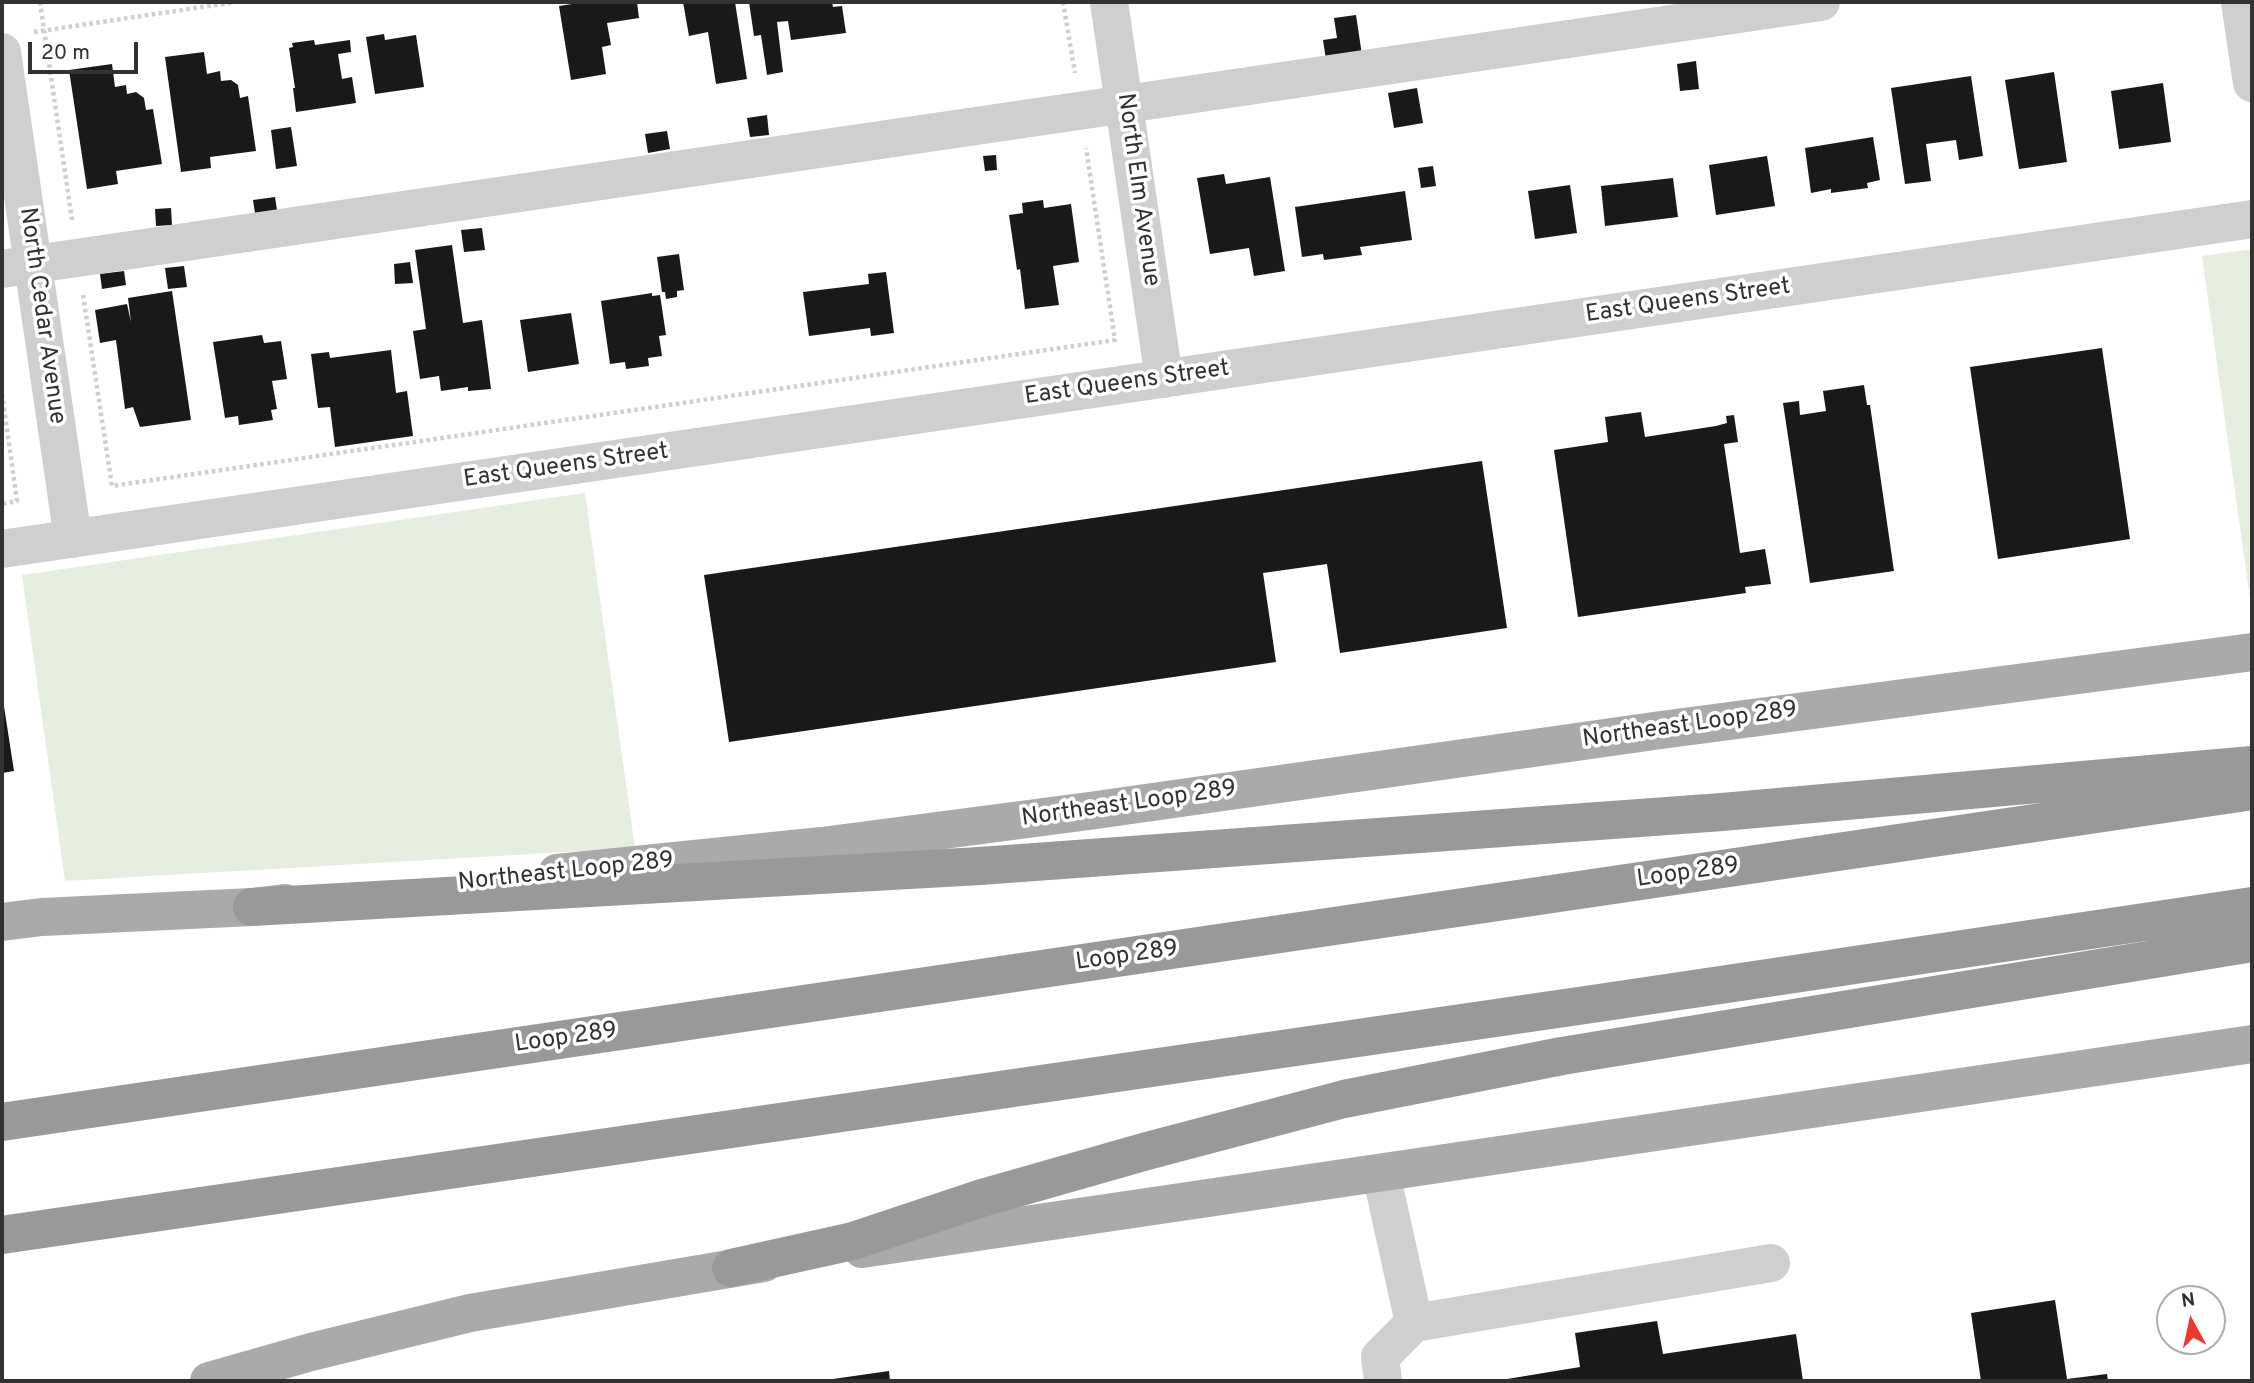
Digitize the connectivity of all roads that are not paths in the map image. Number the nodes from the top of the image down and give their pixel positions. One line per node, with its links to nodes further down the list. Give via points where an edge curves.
1 (1109, 2): 6 (street, North Elm Avenue)
2 (1821, 2): 6 (street)
3 (2240, 2): 5 (street)
4 (12, 43): 8 (street, North Cedar Avenue)
5 (2252, 83)
6 (1124, 105): 8 (street); 9 (street, North Elm Avenue)
7 (2252, 219): 9 (street, East Queens Street)
8 (17, 266): 10 (street, North Cedar Avenue)
9 (1164, 379): 10 (street, East Queens Street)
10 (73, 539): 11 (street, East Queens Street)
11 (2, 549)
12 (2252, 652): 16 (main road, Northeast Loop 289, via 822,846)
13 (2252, 765): 16 (highway, via 1722,812 994,865)
14 (2252, 791): 20 (highway, Loop 289)
15 (2252, 906): 22 (highway)
16 (252, 907): 17 (main road, Northeast Loop 289)
17 (2, 922)
18 (2252, 943): 24 (highway, via 1563,1056 1344,1099 982,1198 853,1241)
19 (2252, 1044): 21 (main road)
20 (2, 1122)
21 (1381, 1173): 24 (main road); 25 (street)
22 (2, 1235)
23 (1771, 1264): 25 (street)
24 (731, 1268): 26 (main road, via 470,1313)
25 (1414, 1324): 27 (street, via 1380,1357)
26 (209, 1381)
27 (1383, 1381)

